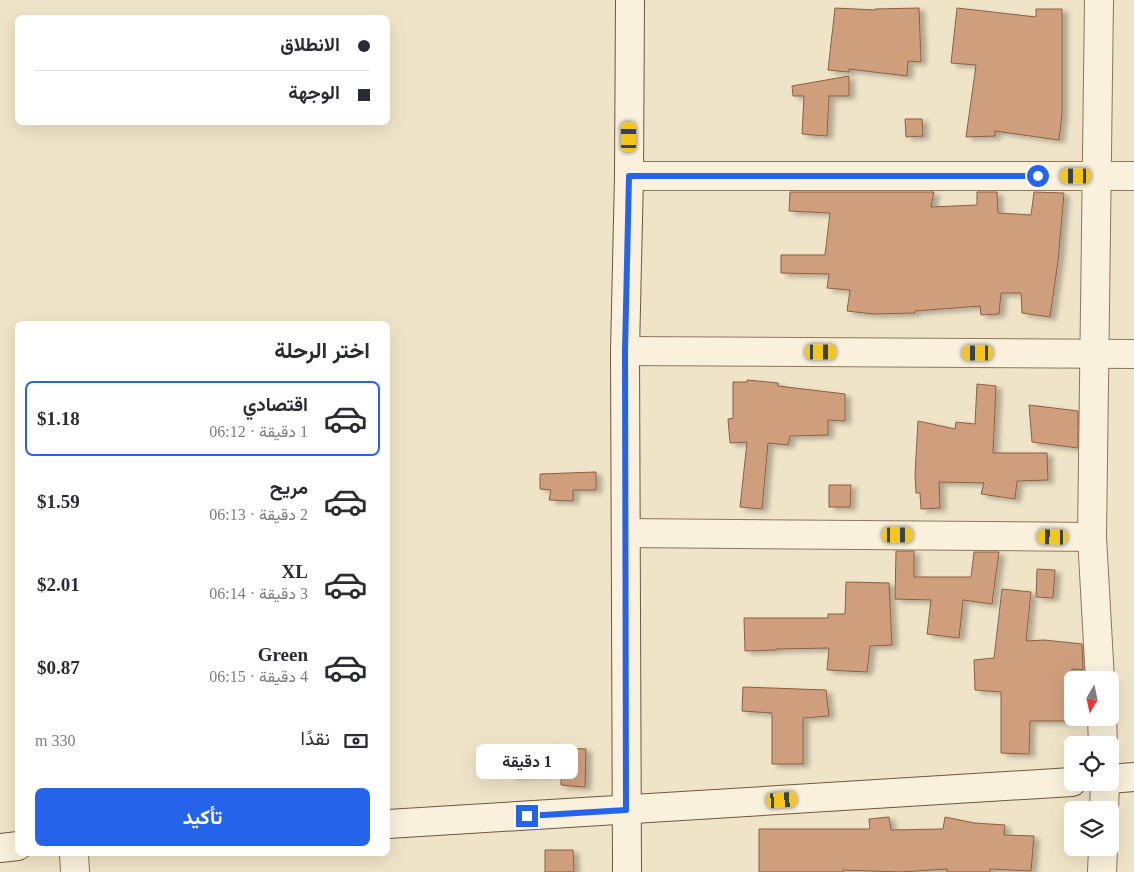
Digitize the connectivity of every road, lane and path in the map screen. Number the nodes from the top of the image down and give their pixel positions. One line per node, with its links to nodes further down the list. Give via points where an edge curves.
1 (630, 0): 3 (street)
2 (1099, 0): 4 (street)
3 (629, 176): 4 (street); 6 (street)
4 (1096, 176): 5 (street); 7 (street)
5 (1134, 176)
6 (625, 351): 7 (street); 9 (street)
7 (1095, 353): 8 (street); 10 (street)
8 (1134, 354)
9 (626, 533): 10 (street); 15 (street)
10 (1092, 537): 11 (street)
11 (1099, 671)
12 (1134, 777): 13 (street)
13 (1119, 778)
14 (1064, 783): 15 (street)
15 (626, 810): 16 (street); 22 (street)
16 (390, 824)
17 (15, 846): 18 (street)
18 (0, 848)
19 (74, 856): 21 (street)
20 (1102, 856): 23 (street)
21 (75, 872)
22 (627, 872)
23 (1102, 872)

